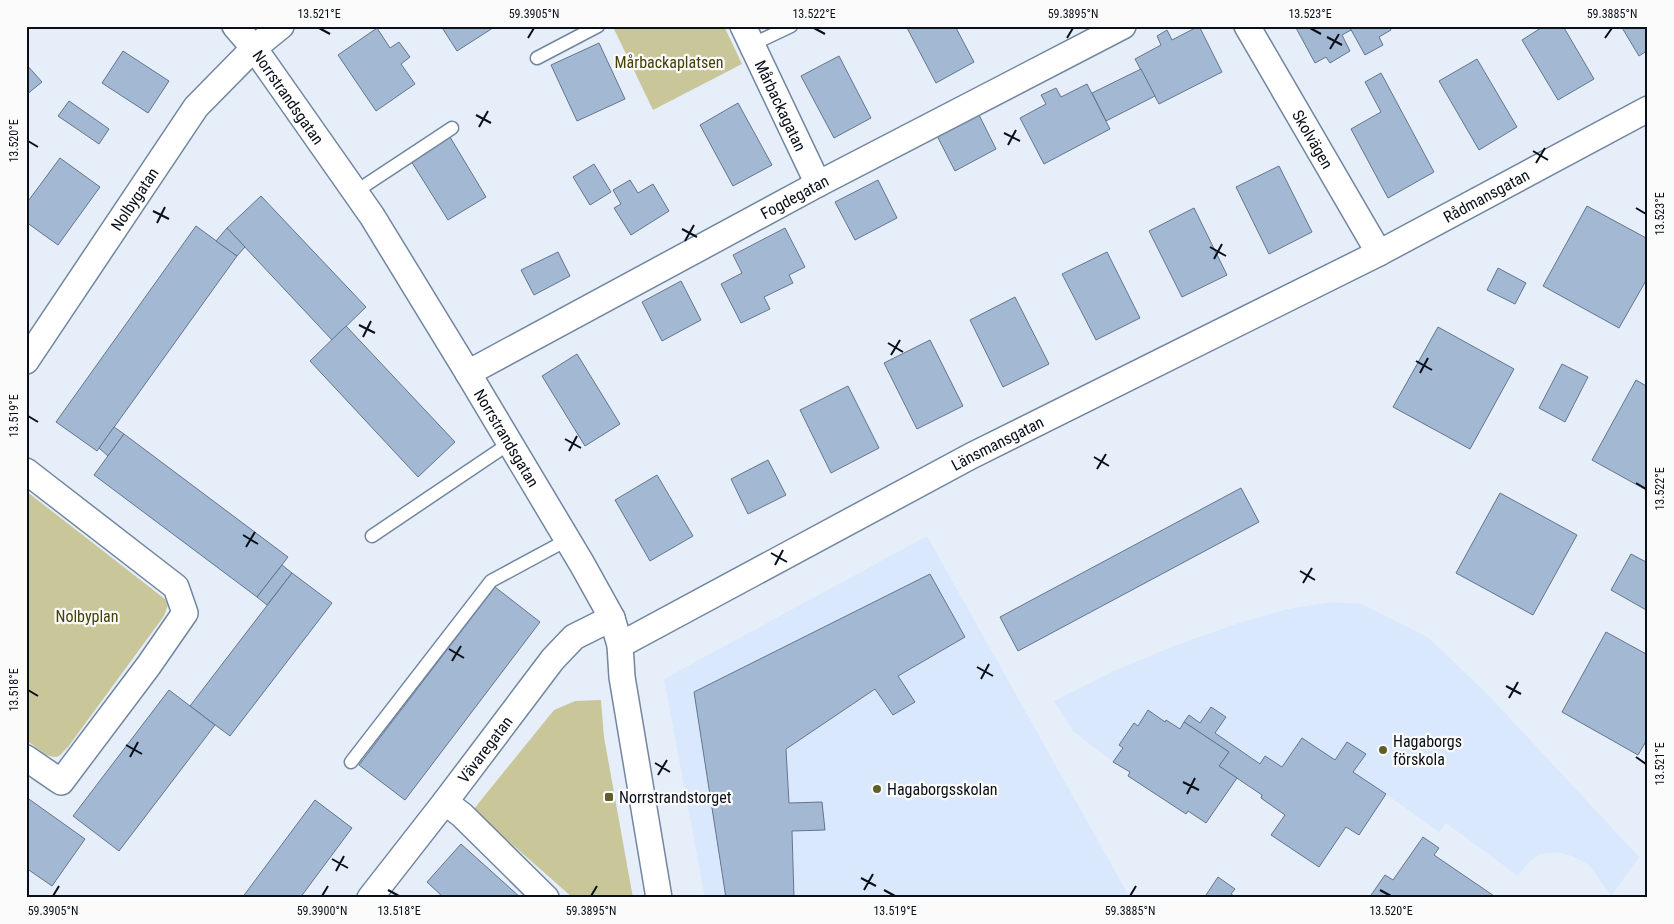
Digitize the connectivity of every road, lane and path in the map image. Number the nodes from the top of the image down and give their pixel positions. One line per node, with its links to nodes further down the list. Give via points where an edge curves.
1 (235, 26): 8 (street, Norrstrandsgatan)
2 (281, 26): 8 (street, Nolbygatan)
3 (598, 26): 9 (lane)
4 (791, 26): 7 (lane)
5 (1123, 26): 12 (street, Fogdegatan)
6 (1247, 26): 14 (street, Skolvägen)
7 (747, 36): 12 (street, Mårbackagatan)
8 (254, 48): 13 (street, Norrstrandsgatan); 15 (street, Nolbygatan, via 196,107)
9 (537, 58)
10 (1648, 109): 14 (street, Rådmansgatan)
11 (452, 128): 13 (lane)
12 (818, 184): 16 (street, Fogdegatan)
13 (355, 192): 16 (street, Norrstrandsgatan)
14 (1379, 253): 22 (street, Länsmansgatan, via 971,456)
15 (26, 360)
16 (468, 373): 17 (street, Norrstrandsgatan)
17 (510, 443): 19 (lane); 20 (street, Norrstrandsgatan)
18 (26, 471): 23 (street, via 176,587 186,613 62,782)
19 (372, 536)
20 (567, 540): 21 (street, Norrstrandsgatan); 24 (lane, via 491,581)
21 (612, 618): 22 (street, Norrstrandsgatan); 25 (street, Vävaregatan, via 574,637 553,658)
22 (620, 644): 28 (street, Norrstrandsgatan, via 622,677)
23 (26, 758)
24 (351, 762)
25 (445, 802): 26 (street, Vävaregatan); 27 (street)
26 (370, 898)
27 (546, 898)
28 (659, 898)

